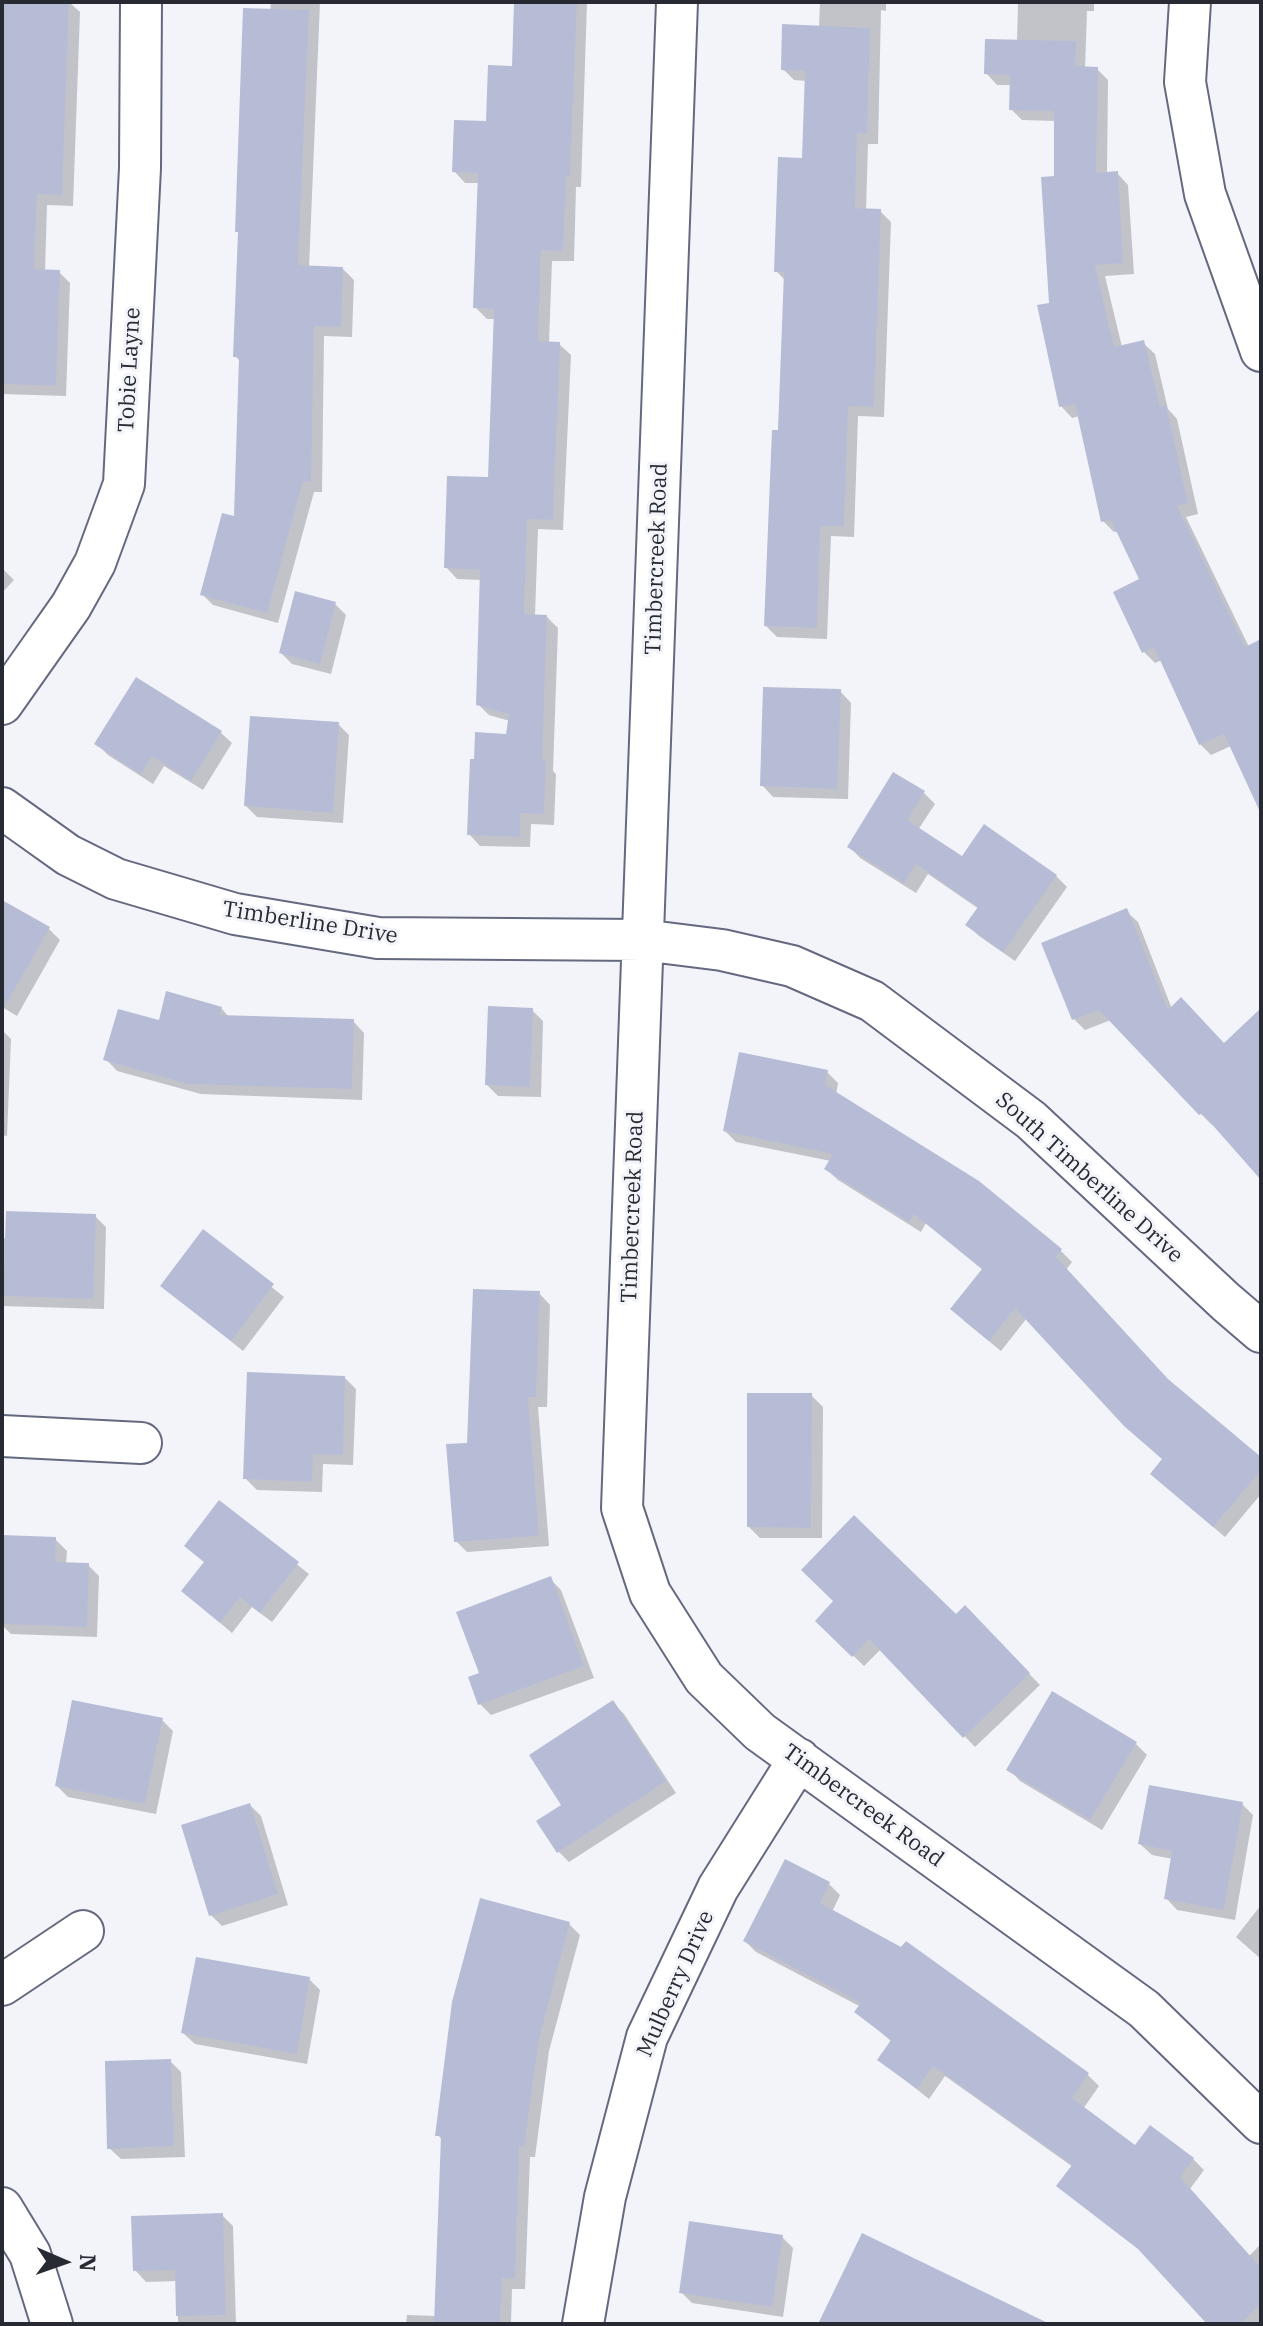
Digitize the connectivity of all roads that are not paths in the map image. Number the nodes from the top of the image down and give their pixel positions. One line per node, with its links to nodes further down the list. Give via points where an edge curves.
1 (141, 2): 5 (street, Tobie Layne, via 140,168 124,484 95,563)
2 (677, 2): 7 (street, Timbercreek Road)
3 (1190, 2): 4 (street, via 1185,82 1205,194)
4 (1261, 351)
5 (2, 704)
6 (2, 808): 7 (street, Timberline Drive, via 68,855 116,879 235,914 378,938)
7 (642, 940): 8 (street, South Timberline Drive, via 792,966 872,1001 1031,1120); 11 (street, Timbercreek Road, via 622,1508 650,1593 704,1678 760,1732)
8 (1261, 1332)
9 (2, 1436): 10 (street)
10 (141, 1443)
11 (799, 1759): 14 (street, Timbercreek Road, via 1144,2009); 17 (street, Mulberry Drive, via 718,1888 647,2037 605,2197)
12 (83, 1931): 13 (street)
13 (2, 1985)
14 (1261, 2123)
15 (2, 2208): 16 (street, via 30,2254)
16 (52, 2324)
17 (583, 2324)

